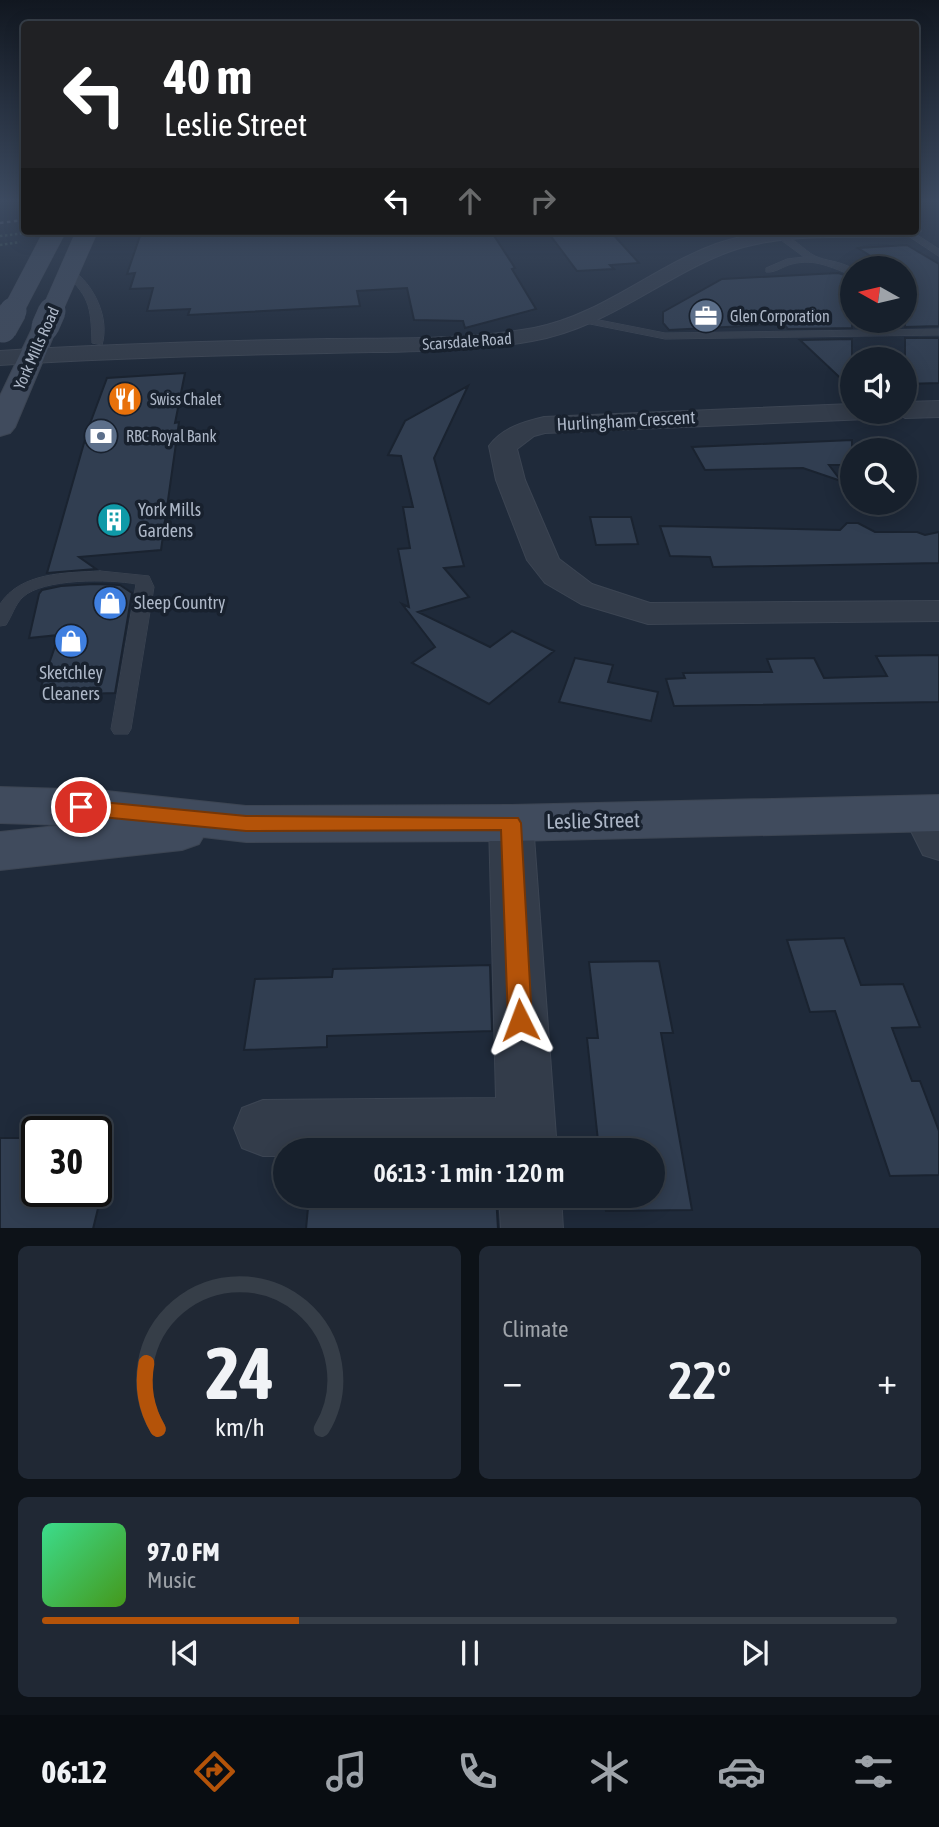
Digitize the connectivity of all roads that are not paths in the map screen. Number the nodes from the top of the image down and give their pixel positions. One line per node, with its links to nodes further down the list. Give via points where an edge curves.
1 (41, 257): 11 (main road, York Mills Road, bridge)
2 (71, 257): 12 (lane, via 66,270 80,277 95,300)
3 (75, 257): 13 (main road, York Mills Road, bridge)
4 (704, 257): 9 (street, Scarsdale Road)
5 (810, 257): 6 (lane)
6 (813, 259): 7 (lane); 8 (lane, via 790,261)
7 (840, 266)
8 (768, 270)
9 (584, 320): 10 (lane, via 665,336); 13 (street, Scarsdale Road, via 548,332 465,343)
10 (939, 332)
11 (2, 333)
12 (98, 343)
13 (32, 356): 14 (street, Scarsdale Road); 18 (main road, York Mills Road)
14 (0, 358)
15 (939, 409): 16 (street)
16 (917, 410)
17 (840, 412): 19 (street, Hurlingham Crescent, via 556,423 525,429 503,446 506,472 539,554 550,569 607,602 648,614)
18 (0, 427)
19 (939, 611)
20 (0, 621): 21 (lane, via 10,598 38,583 107,577 143,580 146,587)
21 (121, 729)
22 (0, 806): 25 (main road, Leslie Street, via 97,808)
23 (511, 823): 24 (main road, Leslie Street); 25 (main road, Leslie Street); 28 (street)
24 (934, 823)
25 (246, 824): 26 (main road, Leslie Street)
26 (0, 851)
27 (263, 1128): 28 (street)
28 (526, 1138)
29 (531, 1208): 30 (street)
30 (532, 1228)

